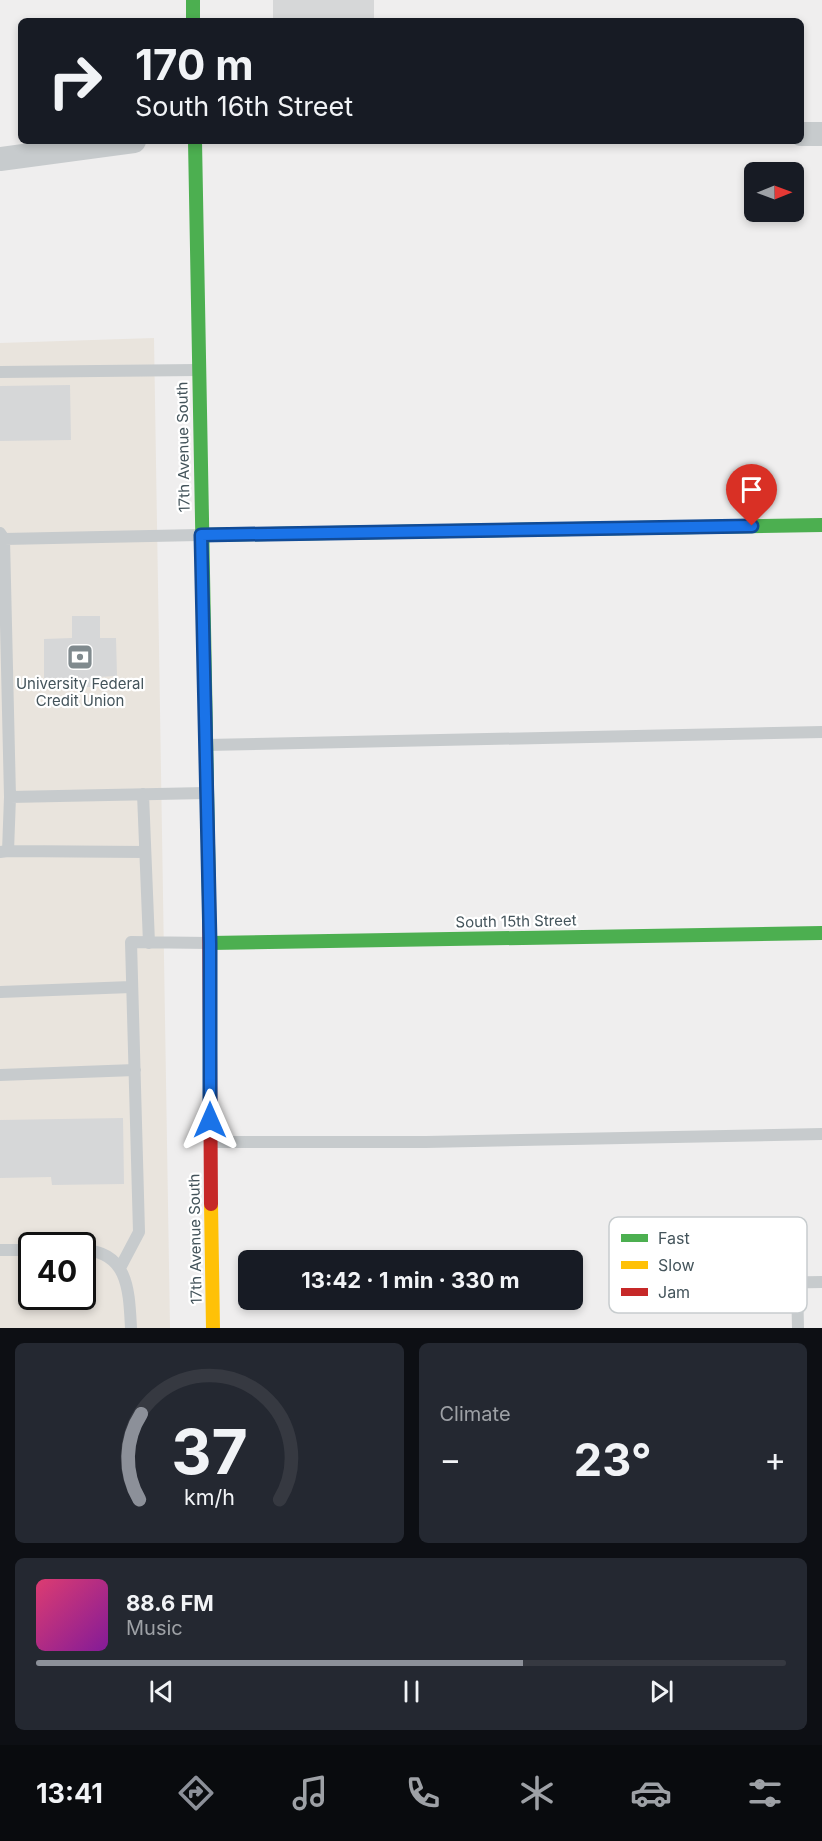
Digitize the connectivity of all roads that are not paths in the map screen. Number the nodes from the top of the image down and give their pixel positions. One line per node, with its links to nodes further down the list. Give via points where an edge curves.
1 (193, 0): 2 (street)
2 (193, 18)
3 (804, 134): 4 (street)
4 (822, 134)
5 (112, 144): 7 (street)
6 (195, 144): 8 (street, 17th Avenue South)
7 (0, 159)
8 (198, 370): 9 (lane); 11 (street, 17th Avenue South)
9 (0, 372)
10 (822, 525): 11 (street)
11 (201, 535): 12 (lane); 14 (street, 17th Avenue South)
12 (2, 536): 17 (lane)
13 (822, 732): 14 (lane)
14 (206, 745): 15 (street, 17th Avenue South)
15 (207, 793): 16 (lane); 22 (street, 17th Avenue South)
16 (143, 794): 17 (lane); 19 (lane)
17 (10, 797): 18 (lane)
18 (4, 851): 19 (lane)
19 (145, 852): 21 (lane)
20 (822, 933): 22 (street, South 15th Street)
21 (149, 943): 22 (lane); 23 (lane, via 131,942)
22 (210, 943): 28 (street, 17th Avenue South)
23 (131, 987): 24 (lane); 25 (lane)
24 (0, 992)
25 (135, 1070): 26 (lane); 32 (lane, via 139,1232)
26 (0, 1075)
27 (822, 1134): 28 (lane)
28 (210, 1142): 35 (street, 17th Avenue South)
29 (0, 1250): 30 (lane)
30 (18, 1250)
31 (96, 1251): 32 (lane)
32 (120, 1268): 34 (lane, via 129,1297)
33 (798, 1313): 36 (lane)
34 (131, 1328)
35 (213, 1328)
36 (798, 1328)

